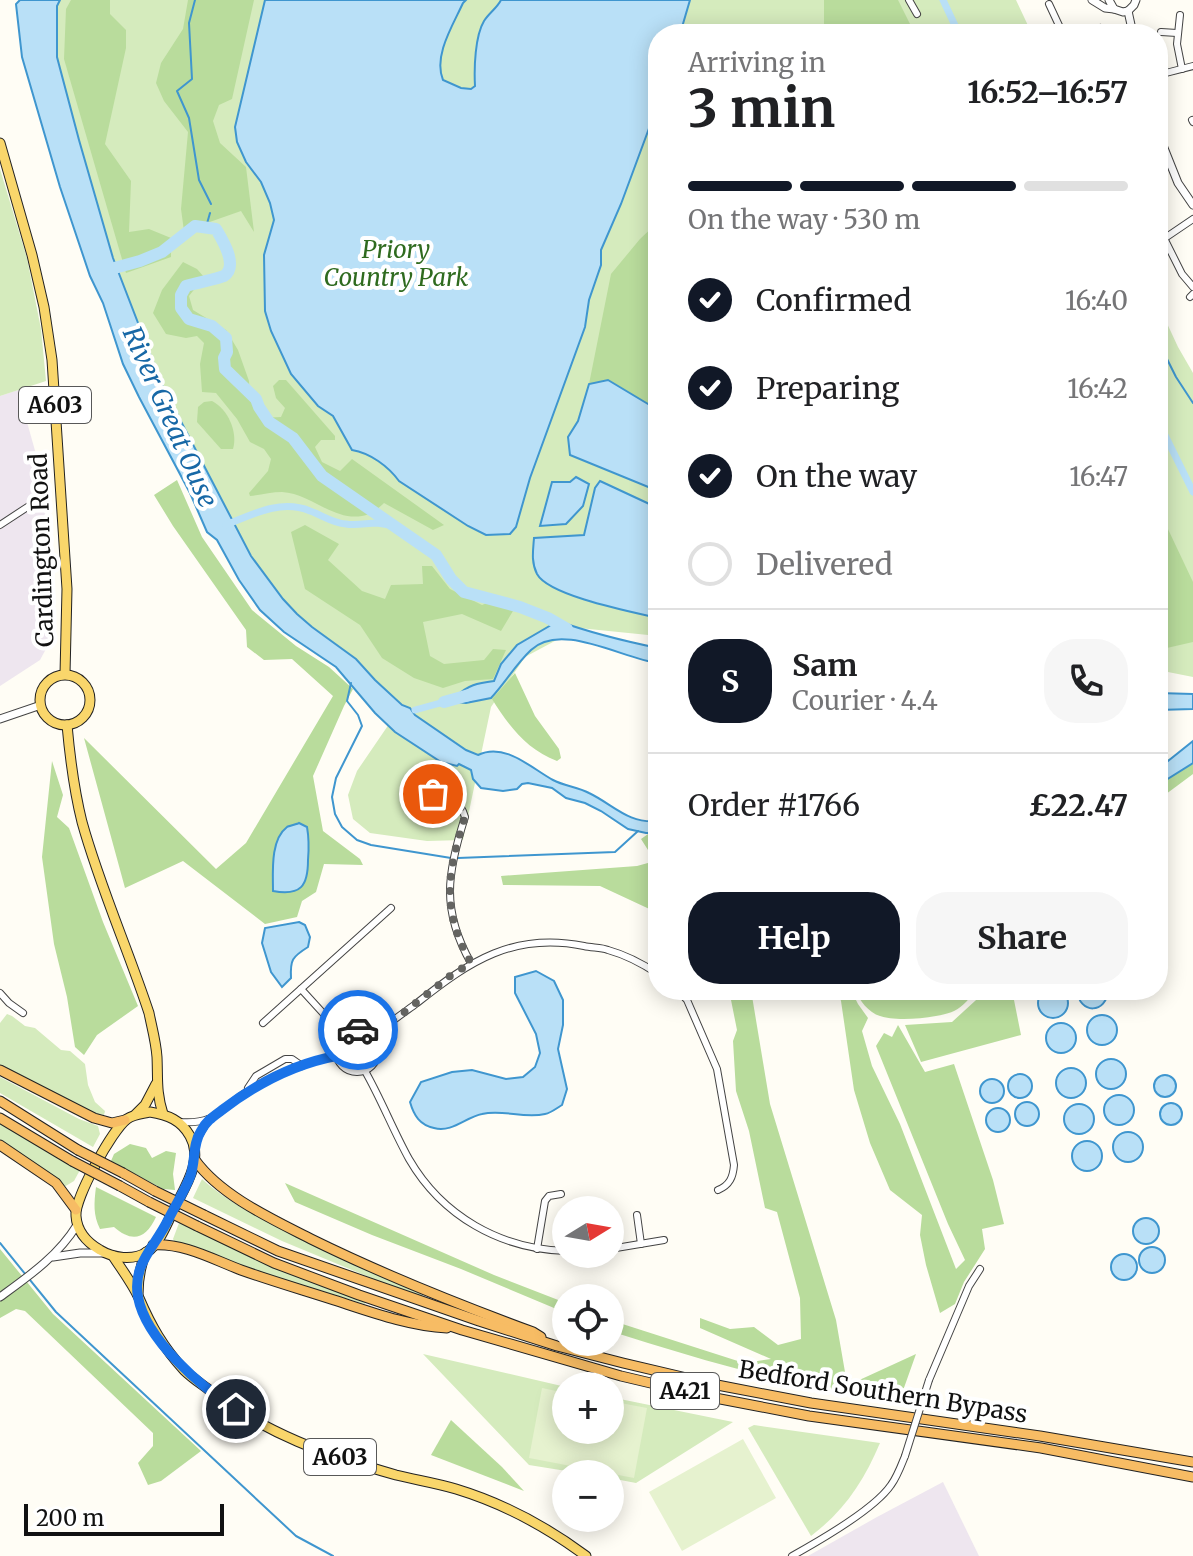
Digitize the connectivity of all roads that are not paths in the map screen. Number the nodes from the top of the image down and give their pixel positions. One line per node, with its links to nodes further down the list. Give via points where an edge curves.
1 (909, 0): 8 (street)
2 (1092, 0): 6 (street)
3 (1109, 0): 6 (street)
4 (1136, 0): 7 (street)
5 (1049, 4): 10 (street)
6 (1114, 9): 7 (street)
7 (1128, 11): 11 (street)
8 (917, 14)
9 (1180, 15): 13 (street)
10 (1058, 24)
11 (1131, 24)
12 (1168, 32): 13 (street)
13 (1177, 33): 15 (street)
14 (1193, 66): 15 (street)
15 (1182, 69): 16 (street)
16 (1168, 72)
17 (0, 143): 26 (main road, Cardington Road / A603, via 32,255 52,360 67,589)
18 (1168, 158): 19 (street)
19 (1193, 205)
20 (1193, 219): 21 (street)
21 (1168, 236)
22 (1168, 244): 23 (street)
23 (1193, 287)
24 (36, 488): 25 (street, via 32,504)
25 (0, 525)
26 (65, 674): 27 (main road, via 44,686); 29 (main road, via 77,677 91,696 84,717)
27 (41, 705): 28 (street); 29 (main road, via 50,720)
28 (0, 719)
29 (67, 725): 45 (main road, via 82,820 149,1013)
30 (433, 794): 32 (street, via 454,799 465,817 449,887 451,915)
31 (391, 908): 34 (street)
32 (471, 963): 33 (street, via 511,947 556,941 605,949); 40 (street)
33 (648, 968)
34 (301, 989): 38 (street); 39 (street)
35 (0, 993): 37 (street)
36 (687, 1000): 57 (street, via 719,1077 734,1165 729,1183)
37 (23, 1013)
38 (263, 1023)
39 (343, 1035): 40 (street, via 359,1029); 41 (street)
40 (373, 1037): 44 (street, via 379,1053)
41 (336, 1056): 42 (street); 44 (street, via 350,1071)
42 (302, 1066): 46 (street); 46 (street, via 285,1059 256,1076)
43 (0, 1070): 52 (highway, via 94,1118)
44 (365, 1071): 66 (street, via 410,1161 441,1201 470,1224)
45 (156, 1082): 48 (main road); 49 (main road)
46 (246, 1091): 51 (street)
47 (0, 1101): 75 (highway, Bedford Southern Bypass / A421, bridge, via 78,1150 278,1251)
48 (136, 1114): 49 (main road); 52 (main road)
49 (163, 1114): 53 (main road)
50 (0, 1118): 73 (highway, Bedford Southern Bypass / A421, bridge, via 149,1202 274,1263)
51 (209, 1119): 53 (street); 54 (street)
52 (125, 1120): 59 (main road)
53 (179, 1122): 54 (main road)
54 (194, 1144): 56 (main road)
55 (0, 1145): 59 (highway, via 56,1183)
56 (195, 1160): 65 (main road); 74 (highway, via 205,1174 259,1213 369,1268)
57 (718, 1190)
58 (561, 1194): 66 (street, via 545,1201)
59 (76, 1210): 61 (main road)
60 (637, 1215): 63 (street)
61 (77, 1225): 68 (main road, via 83,1237); 69 (street)
62 (664, 1240): 63 (street)
63 (641, 1244): 64 (street)
64 (624, 1247)
65 (150, 1249): 68 (main road, via 125,1258); 72 (main road, via 142,1262); 73 (highway, via 182,1247 367,1311)
66 (537, 1249): 67 (street)
67 (552, 1250)
68 (109, 1255): 69 (street); 72 (main road, A603)
69 (51, 1257): 71 (street)
70 (980, 1269): 80 (street, bridge, via 929,1380 898,1474 860,1513)
71 (0, 1297)
72 (138, 1297): 79 (main road, A603, via 151,1327 186,1372 251,1419 315,1450 487,1500)
73 (462, 1330): 78 (highway, Bedford Southern Bypass / A421, via 724,1400)
74 (552, 1343)
75 (552, 1344)
76 (598, 1356): 77 (highway, Bedford Southern Bypass / A421, via 782,1397)
77 (1193, 1462)
78 (1193, 1477)
79 (586, 1556)
80 (792, 1556)

